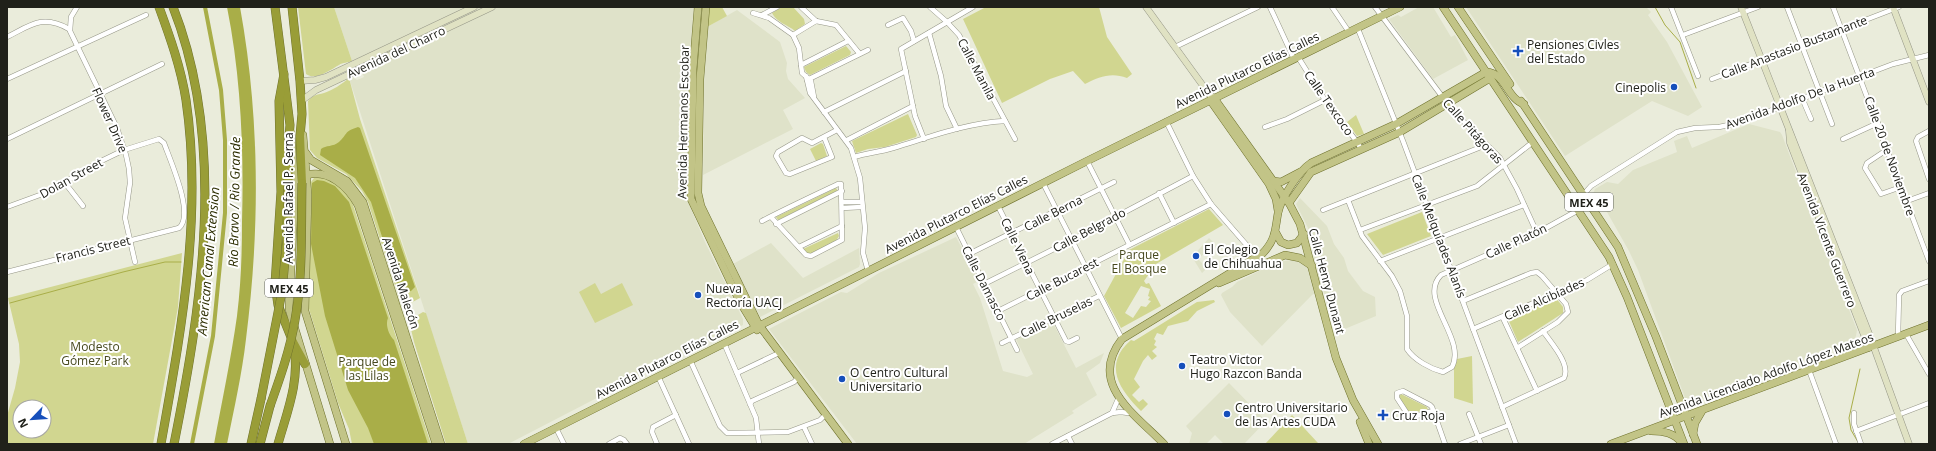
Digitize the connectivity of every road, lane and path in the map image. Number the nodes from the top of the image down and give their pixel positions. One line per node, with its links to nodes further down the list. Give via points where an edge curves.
1 (77, 7): 35 (street, via 71,17)
2 (159, 7): 240 (highway, via 175,54 185,99 191,183 191,238 184,310)
3 (173, 7): 241 (highway, via 188,50 199,97 204,163 197,318)
4 (275, 7): 58 (highway, MEX 45)
5 (292, 7): 65 (highway, MEX 45)
6 (474, 7): 65 (street, Avenida del Charro, via 326,77)
7 (492, 7): 74 (street, Avenida del Charro, via 316,90)
8 (698, 7): 109 (main road, Avenida Hermanos Escobar, via 693,69)
9 (706, 7): 136 (main road, Avenida Hermanos Escobar, via 699,111 698,194)
10 (777, 7): 30 (street)
11 (801, 7): 32 (street)
12 (930, 7): 33 (street, Calle Manila)
13 (973, 7): 33 (street)
14 (1146, 7): 47 (street, Calle Henry Dunant)
15 (1258, 7): 47 (street)
16 (1270, 7): 51 (street, Calle Texcoco)
17 (1332, 7): 38 (street)
18 (1375, 7): 31 (street, Calle Pitágoras)
19 (1400, 7): 31 (main road, Avenida Plutarco Elías Calles)
20 (1443, 7): 57 (main road, MEX 45)
21 (1458, 7): 76 (main road, MEX 45)
22 (1671, 7): 41 (street)
23 (1758, 7): 27 (street)
24 (1787, 7): 45 (street)
25 (1833, 7): 37 (street, Calle 20 de Noviembre)
26 (1895, 8): 37 (street, Calle Anastasio Bustamante); 52 (street)
27 (1742, 10): 41 (street); 53 (street, Avenida Vicente Guerrero)
28 (753, 12): 30 (street)
29 (146, 15): 46 (street)
30 (762, 15): 40 (street)
31 (1383, 16): 36 (main road, Avenida Plutarco Elías Calles); 73 (street, Calle Pitágoras)
32 (816, 21): 40 (street); 44 (street, via 836,25)
33 (948, 22): 39 (street); 82 (street, Calle Manila, via 967,48)
34 (888, 25): 43 (street, via 903,18)
35 (69, 29): 42 (street, via 58,23 45,21); 46 (street, Flower Drive)
36 (1358, 29): 38 (main road, Avenida Plutarco Elías Calles); 85 (street, Calle Melquíades Alanís)
37 (1842, 29): 45 (street, Calle Anastasio Bustamante); 60 (street, Calle 20 de Noviembre)
38 (1349, 32): 51 (main road, Avenida Plutarco Elías Calles)
39 (929, 33): 43 (street); 90 (street, via 946,106)
40 (793, 35): 55 (street, via 799,48)
41 (1683, 35): 59 (street)
42 (7, 37)
43 (916, 40): 56 (street, via 904,46 901,51)
44 (848, 41): 49 (street); 55 (street)
45 (1802, 44): 53 (street, Calle Anastasio Bustamante); 68 (street)
46 (77, 47): 62 (street); 69 (street, Flower Drive)
47 (1175, 47): 70 (street, Calle Henry Dunant)
48 (868, 50): 49 (street)
49 (859, 53): 61 (street)
50 (1929, 54): 52 (street, Avenida Adolfo De la Huerta)
51 (1296, 58): 70 (main road, Avenida Plutarco Elías Calles); 72 (street, Calle Texcoco)
52 (1912, 58): 60 (street, Avenida Adolfo De la Huerta); 75 (street)
53 (1762, 60): 63 (street, Calle Anastasio Bustamante); 78 (street, Avenida Vicente Guerrero)
54 (162, 64): 69 (street)
55 (802, 65): 61 (street, via 802,73)
56 (906, 71): 77 (street); 79 (street)
57 (1486, 72): 64 (main road, MEX 45); 66 (main road, via 1495,74); 73 (main road)
58 (284, 74): 87 (highway, MEX 45); 197 (highway, via 279,101 281,192 275,279 278,305)
59 (1698, 76)
60 (1860, 76): 68 (street, Avenida Adolfo De la Huerta); 84 (street, Calle 20 de Noviembre)
61 (807, 78): 79 (street, via 810,92)
62 (7, 79)
63 (1712, 79)
64 (1491, 80): 67 (main road, MEX 45); 73 (main road)
65 (300, 81): 74 (highway, MEX 45)
66 (1505, 85): 67 (main road, via 1499,82); 76 (main road, via 1516,100)
67 (1497, 89): 88 (main road, MEX 45)
68 (1820, 92): 71 (street, Avenida Adolfo De la Huerta); 86 (street)
69 (100, 94): 95 (street); 106 (street, Flower Drive, via 117,128)
70 (1211, 98): 83 (main road, Avenida Plutarco Elías Calles); 117 (main road, Calle Henry Dunant); 142 (main road, Calle Henry Dunant, via 1269,184)
71 (1802, 98): 78 (street, Avenida Adolfo De la Huerta); 81 (street)
72 (1325, 100): 89 (street); 101 (street, Calle Texcoco)
73 (1445, 100): 85 (main road); 93 (main road); 103 (street, Calle Pitágoras)
74 (301, 101): 80 (highway, MEX 45)
75 (1929, 102)
76 (1524, 104): 98 (main road, MEX 45)
77 (913, 106): 96 (street); 100 (street)
78 (1780, 107): 126 (street, Avenida Adolfo De la Huerta, via 1729,126 1695,128 1673,134 1591,186); 200 (street, Avenida Vicente Guerrero, via 1789,131 1792,149)
79 (824, 112): 91 (street)
80 (302, 114): 107 (main road, MEX 45); 243 (highway, Avenida Rafael P. Serna, bridge, via 302,183 296,314 286,362)
81 (1811, 119)
82 (1005, 121): 90 (street, via 986,122); 97 (street, Calle Manila)
83 (1166, 122): 110 (main road, Avenida Plutarco Elías Calles); 115 (street)
84 (1878, 123): 99 (street); 105 (street, Calle 20 de Noviembre)
85 (1396, 124): 93 (street, Calle Melquíades Alanís); 101 (main road)
86 (1832, 124)
87 (290, 125): 205 (main road, MEX 45, via 295,190 288,303); 242 (highway, Avenida Rafael P. Serna, bridge, via 283,286)
88 (1522, 125): 98 (main road, via 1529,128 1539,141); 102 (main road, MEX 45)
89 (1265, 127)
90 (957, 129): 96 (street)
91 (837, 130): 94 (street); 100 (street)
92 (1929, 131): 116 (street, via 1917,138)
93 (1400, 132): 104 (main road); 113 (street, Calle Melquíades Alanís)
94 (824, 137): 94 (street, via 832,157 790,174 786,173 776,156 778,152 802,138 811,143)
95 (7, 139)
96 (924, 139): 108 (street)
97 (1015, 139)
98 (1547, 139): 126 (main road, MEX 45)
99 (1844, 139)
100 (847, 140): 108 (street)
101 (1357, 142): 104 (street, Calle Texcoco); 112 (main road, via 1311,163)
102 (1533, 142): 111 (street); 139 (main road, MEX 45)
103 (1486, 145): 111 (street, Calle Pitágoras); 113 (street)
104 (1361, 149): 127 (main road, via 1311,172)
105 (1888, 149): 121 (street, Calle 20 de Noviembre); 121 (street, via 1868,162 1865,168 1881,194)
106 (124, 150): 119 (street, Dolan Street); 150 (street, Dolan Street, via 156,139 164,143 182,194 184,213); 157 (street, Flower Drive, via 130,174 125,218)
107 (306, 153): 114 (main road, MEX 45); 248 (main road, Avenida Malecón, via 311,160 347,181 362,202)
108 (854, 157): 132 (street, via 860,178)
109 (692, 160): 136 (main road, via 694,198 696,204); 164 (main road, Avenida Hermanos Escobar, via 691,199)
110 (1087, 161): 120 (main road, Avenida Plutarco Elías Calles); 122 (street)
111 (1505, 165): 133 (street, via 1476,186); 134 (street, Calle Pitágoras)
112 (1300, 172): 117 (main road, via 1281,182); 127 (main road)
113 (1415, 172): 128 (street); 133 (street, Calle Melquíades Alanís)
114 (307, 175): 246 (main road, MEX 45, via 305,311); 247 (main road, Avenida Malecón, via 316,173 335,180 351,193 358,205)
115 (1193, 176): 124 (street, Calle Belgrado); 130 (street)
116 (1929, 179)
117 (1274, 181): 127 (main road, Calle Henry Dunant)
118 (1114, 182): 122 (street, Calle Berna)
119 (65, 183): 135 (street); 138 (street, Dolan Street)
120 (1043, 183): 137 (main road, Avenida Plutarco Elías Calles); 141 (street)
121 (1901, 188): 129 (street, Calle 20 de Noviembre)
122 (1101, 189): 141 (street, Calle Berna); 144 (street)
123 (842, 191): 131 (street); 143 (street, via 841,184 838,184); 147 (street)
124 (1159, 193): 144 (street, Calle Belgrado); 146 (street)
125 (1929, 193): 129 (street)
126 (1584, 194): 139 (street, Avenida Adolfo De la Huerta); 160 (main road, MEX 45)
127 (1287, 200): 142 (main road); 155 (main road, Calle Henry Dunant)
128 (1348, 200): 140 (street); 151 (street)
129 (1907, 201): 168 (street, Calle 20 de Noviembre)
130 (1211, 204): 146 (street, Calle Bucarest); 165 (street)
131 (842, 205): 132 (street); 148 (street)
132 (862, 205): 175 (street, via 865,228 862,252)
133 (1427, 205): 151 (street); 156 (street, Calle Melquíades Alanís)
134 (1524, 205): 153 (street, Calle Pitágoras); 156 (street)
135 (83, 206)
136 (701, 206): 178 (main road, Avenida Hermanos Escobar)
137 (998, 206): 149 (main road, Avenida Plutarco Elías Calles); 154 (street, Calle Viena)
138 (7, 207)
139 (1578, 208): 153 (street, Calle Platón); 162 (main road, MEX 45)
140 (1323, 210)
141 (1057, 211): 154 (street, Calle Berna); 158 (street)
142 (1278, 211): 152 (main road)
143 (771, 217): 145 (street); 147 (street)
144 (1115, 217): 158 (street, Calle Belgrado); 159 (street)
145 (762, 221)
146 (1174, 223): 159 (street, Calle Bucarest)
147 (776, 224): 161 (street)
148 (842, 226): 161 (street); 161 (street, via 842,240 832,246 809,256)
149 (956, 227): 163 (street, Calle Damasco); 175 (main road, Avenida Plutarco Elías Calles)
150 (179, 228): 157 (street, Francis Street)
151 (1360, 230): 166 (street)
152 (1276, 233): 155 (main road, via 1281,242 1288,246 1297,243); 165 (main road, via 1267,249)
153 (1537, 233): 174 (street, Calle Platón)
154 (1012, 234): 163 (street, Calle Berna); 170 (street, Calle Viena)
155 (1304, 234): 172 (main road, Calle Henry Dunant)
156 (1439, 237): 166 (street); 174 (street, Calle Melquíades Alanís)
157 (130, 240): 169 (street, Flower Drive); 176 (street, Francis Street)
158 (1072, 240): 170 (street, Calle Belgrado); 173 (street)
159 (1129, 244): 173 (street, Calle Bucarest)
160 (1618, 247): 162 (main road, via 1615,252); 167 (main road, MEX 45)
161 (799, 248)
162 (1605, 249): 171 (main road, MEX 45)
163 (969, 254): 179 (street, Calle Damasco)
164 (717, 256): 178 (main road, via 722,257 734,281); 189 (main road, Avenida Hermanos Escobar, via 747,316)
165 (1257, 257): 180 (main road)
166 (1380, 261): 174 (street, Calle Platón, via 1396,283 1405,304 1407,349 1414,357 1443,372 1452,367 1454,354 1434,295 1434,285 1441,275)
167 (1625, 261): 171 (main road); 227 (main road, MEX 45)
168 (1929, 261)
169 (135, 262)
170 (1026, 262): 179 (street, Calle Belgrado); 181 (street, Calle Viena)
171 (1613, 264): 182 (street, Calle Alcibíades); 229 (main road, MEX 45)
172 (1312, 266): 180 (main road, via 1300,258 1285,255); 223 (main road, Calle Henry Dunant, via 1336,358)
173 (1085, 268): 181 (street, Calle Bucarest); 183 (street)
174 (1451, 270): 184 (street, Calle Melquíades Alanís)
175 (868, 271): 189 (main road, Avenida Plutarco Elías Calles)
176 (7, 272)
177 (1929, 281): 193 (street, via 1899,295)
178 (738, 283): 189 (main road, Avenida Hermanos Escobar)
179 (984, 284): 185 (street, Calle Damasco)
180 (1210, 286): 196 (main road)
181 (1040, 290): 185 (street, Calle Bucarest); 186 (street, Calle Viena)
182 (1558, 294): 184 (street, via 1537,272); 187 (street, Calle Alcibíades); 191 (street, via 1566,304 1568,312 1564,318)
183 (1099, 296): 186 (street, Calle Bruselas); 196 (street)
184 (1463, 301): 190 (street, Calle Melquíades Alanís)
185 (998, 311): 194 (street, Calle Damasco)
186 (1054, 317): 194 (street, Calle Bruselas); 195 (street, Calle Viena, via 1066,341)
187 (1503, 318): 190 (street, Calle Alcibíades); 201 (street)
188 (1929, 325): 192 (main road, Avenida Licenciado Adolfo López Mateos)
189 (757, 326): 198 (main road, Avenida Plutarco Elías Calles); 203 (main road, Avenida Hermanos Escobar)
190 (1474, 329): 216 (street, Calle Melquíades Alanís)
191 (1543, 331): 201 (street); 211 (street, via 1566,371 1564,378)
192 (1906, 334): 193 (main road, Avenida Licenciado Adolfo López Mateos); 208 (street)
193 (1898, 337): 200 (main road, Avenida Licenciado Adolfo López Mateos)
194 (1012, 338): 199 (street, Calle Bruselas); 202 (street, Calle Bruselas)
195 (1077, 338)
196 (1122, 339): 212 (main road, via 1114,352 1110,368 1112,386)
197 (293, 342): 205 (highway); 244 (highway, via 295,384)
198 (724, 343): 204 (main road, Avenida Plutarco Elías Calles); 207 (street)
199 (1002, 343)
200 (1871, 347): 206 (main road, Avenida Licenciado Adolfo López Mateos); 228 (street, Avenida Vicente Guerrero)
201 (1517, 348): 211 (street)
202 (1017, 350)
203 (779, 353): 207 (street); 210 (main road, Avenida Hermanos Escobar)
204 (690, 360): 209 (main road, Avenida Plutarco Elías Calles); 235 (street, via 722,429 730,433)
205 (305, 364): 245 (main road, MEX 45)
206 (1809, 370): 217 (main road, Avenida Licenciado Adolfo López Mateos); 269 (street)
207 (737, 372): 214 (street)
208 (1929, 374)
209 (658, 376): 225 (street); 232 (main road, Avenida Plutarco Elías Calles)
210 (798, 378): 214 (street); 226 (main road, Avenida Hermanos Escobar)
211 (1537, 391): 216 (street)
212 (1119, 397): 215 (street); 218 (main road)
213 (1929, 403): 228 (street)
214 (750, 404): 235 (street)
215 (1116, 406): 220 (street); 221 (street)
216 (1502, 407): 230 (street, Calle Melquíades Alanís)
217 (1702, 410): 227 (main road, Avenida Licenciado Adolfo López Mateos); 236 (main road)
218 (1131, 411): 221 (street); 259 (main road)
219 (1433, 411): 219 (street, via 1410,418 1397,398 1397,393 1403,391 1430,405); 262 (street)
220 (1112, 412): 221 (street); 237 (street)
221 (1121, 412)
222 (1854, 413): 234 (street)
223 (1360, 414): 260 (main road, via 1359,420); 261 (main road, Calle Henry Dunant)
224 (1469, 414): 238 (street)
225 (676, 415): 252 (street, via 653,427 652,432); 253 (street)
226 (825, 415): 231 (street); 256 (main road, Avenida Hermanos Escobar)
227 (1686, 416): 229 (main road, Avenida Licenciado Adolfo López Mateos); 236 (main road, MEX 45)
228 (1898, 416): 234 (street); 271 (street, Avenida Vicente Guerrero)
229 (1674, 421): 233 (main road, Avenida Licenciado Adolfo López Mateos); 267 (main road, MEX 45)
230 (1509, 425): 238 (street); 265 (street, Calle Melquíades Alanís)
231 (804, 427): 235 (street, via 788,432); 255 (street)
232 (556, 428): 249 (main road, Avenida Plutarco Elías Calles); 250 (street)
233 (1646, 431): 266 (main road, Avenida Licenciado Adolfo López Mateos); 267 (main road, via 1669,433)
234 (1856, 431): 270 (street)
235 (759, 433): 254 (street)
236 (1693, 434): 268 (main road, MEX 45)
237 (1068, 436): 257 (street); 258 (street)
238 (1478, 437): 263 (street); 264 (street)
239 (626, 443): 251 (street, via 620,438)
240 (161, 444)
241 (174, 444)
242 (251, 444)
243 (260, 444)
244 (278, 444)
245 (330, 444)
246 (346, 444)
247 (436, 444)
248 (441, 444)
249 (524, 444)
250 (564, 444)
251 (609, 444)
252 (657, 444)
253 (689, 444)
254 (759, 444)
255 (812, 444)
256 (848, 444)
257 (1052, 444)
258 (1072, 444)
259 (1164, 444)
260 (1369, 444)
261 (1378, 444)
262 (1445, 444)
263 (1460, 444)
264 (1481, 444)
265 (1516, 444)
266 (1611, 444)
267 (1683, 444)
268 (1697, 444)
269 (1836, 444)
270 (1861, 444)
271 (1909, 444)

